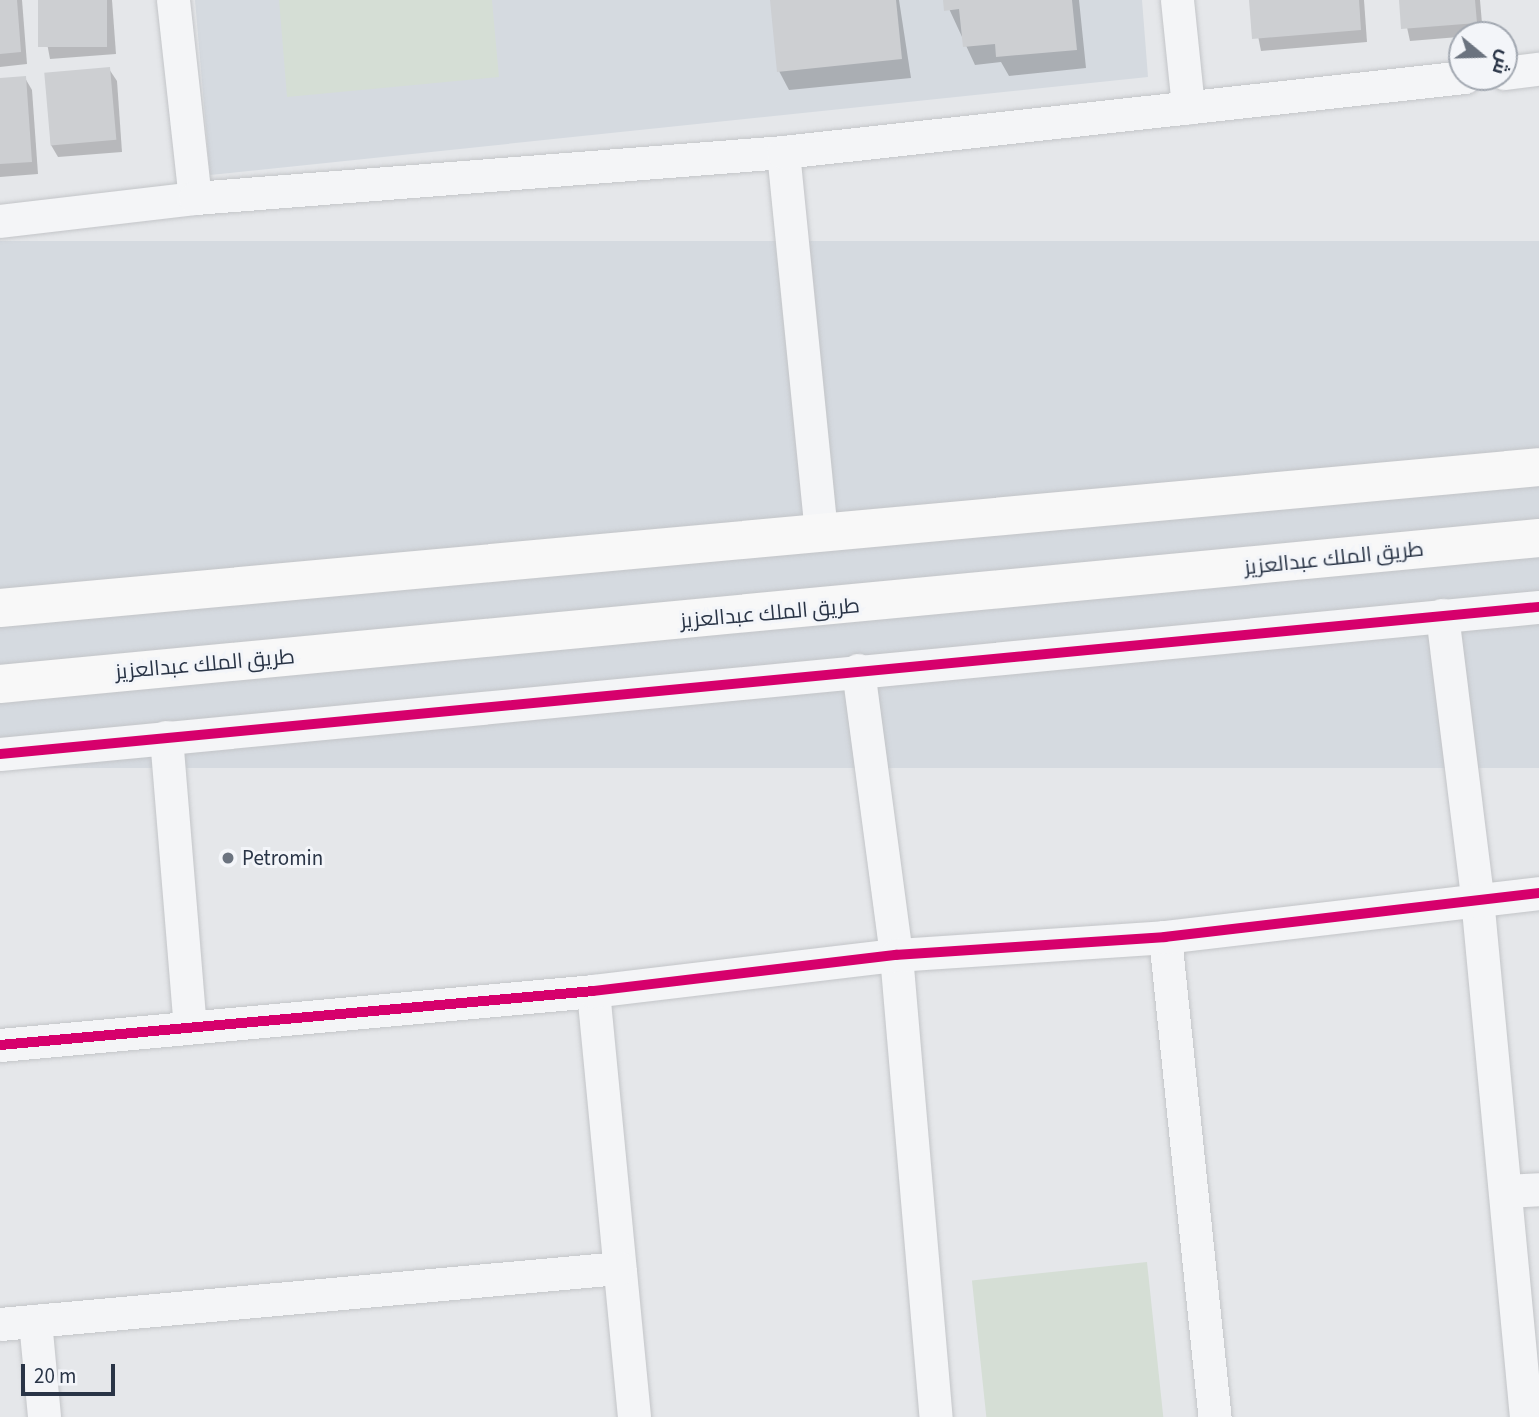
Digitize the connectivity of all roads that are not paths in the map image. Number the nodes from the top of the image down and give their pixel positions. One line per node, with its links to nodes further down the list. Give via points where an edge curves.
1 (173, 0): 8 (street)
2 (1177, 0): 6 (street)
3 (1539, 69): 4 (street)
4 (1518, 71)
5 (1448, 79): 6 (street)
6 (1188, 107): 7 (street)
7 (783, 152): 8 (street); 11 (street)
8 (195, 198): 9 (street)
9 (0, 221)
10 (1539, 467): 11 (main road)
11 (821, 532): 14 (main road)
12 (1539, 538): 17 (main road, طريق الملك عبدالعزيز)
13 (1539, 607): 15 (street)
14 (0, 608)
15 (1442, 615): 16 (street); 21 (street)
16 (858, 670): 18 (street); 23 (street)
17 (0, 684)
18 (166, 737): 19 (street); 25 (street)
19 (0, 754)
20 (1539, 893): 21 (street)
21 (1477, 898): 22 (street); 28 (street)
22 (1165, 937): 23 (street); 35 (street)
23 (896, 955): 24 (street); 34 (street)
24 (593, 991): 25 (street); 29 (street)
25 (190, 1027): 26 (street)
26 (0, 1045)
27 (1539, 1189): 28 (street)
28 (1505, 1191): 36 (street)
29 (620, 1268): 30 (street); 33 (street)
30 (35, 1321): 31 (street); 32 (street)
31 (0, 1324)
32 (44, 1417)
33 (634, 1417)
34 (936, 1417)
35 (1216, 1417)
36 (1526, 1417)

